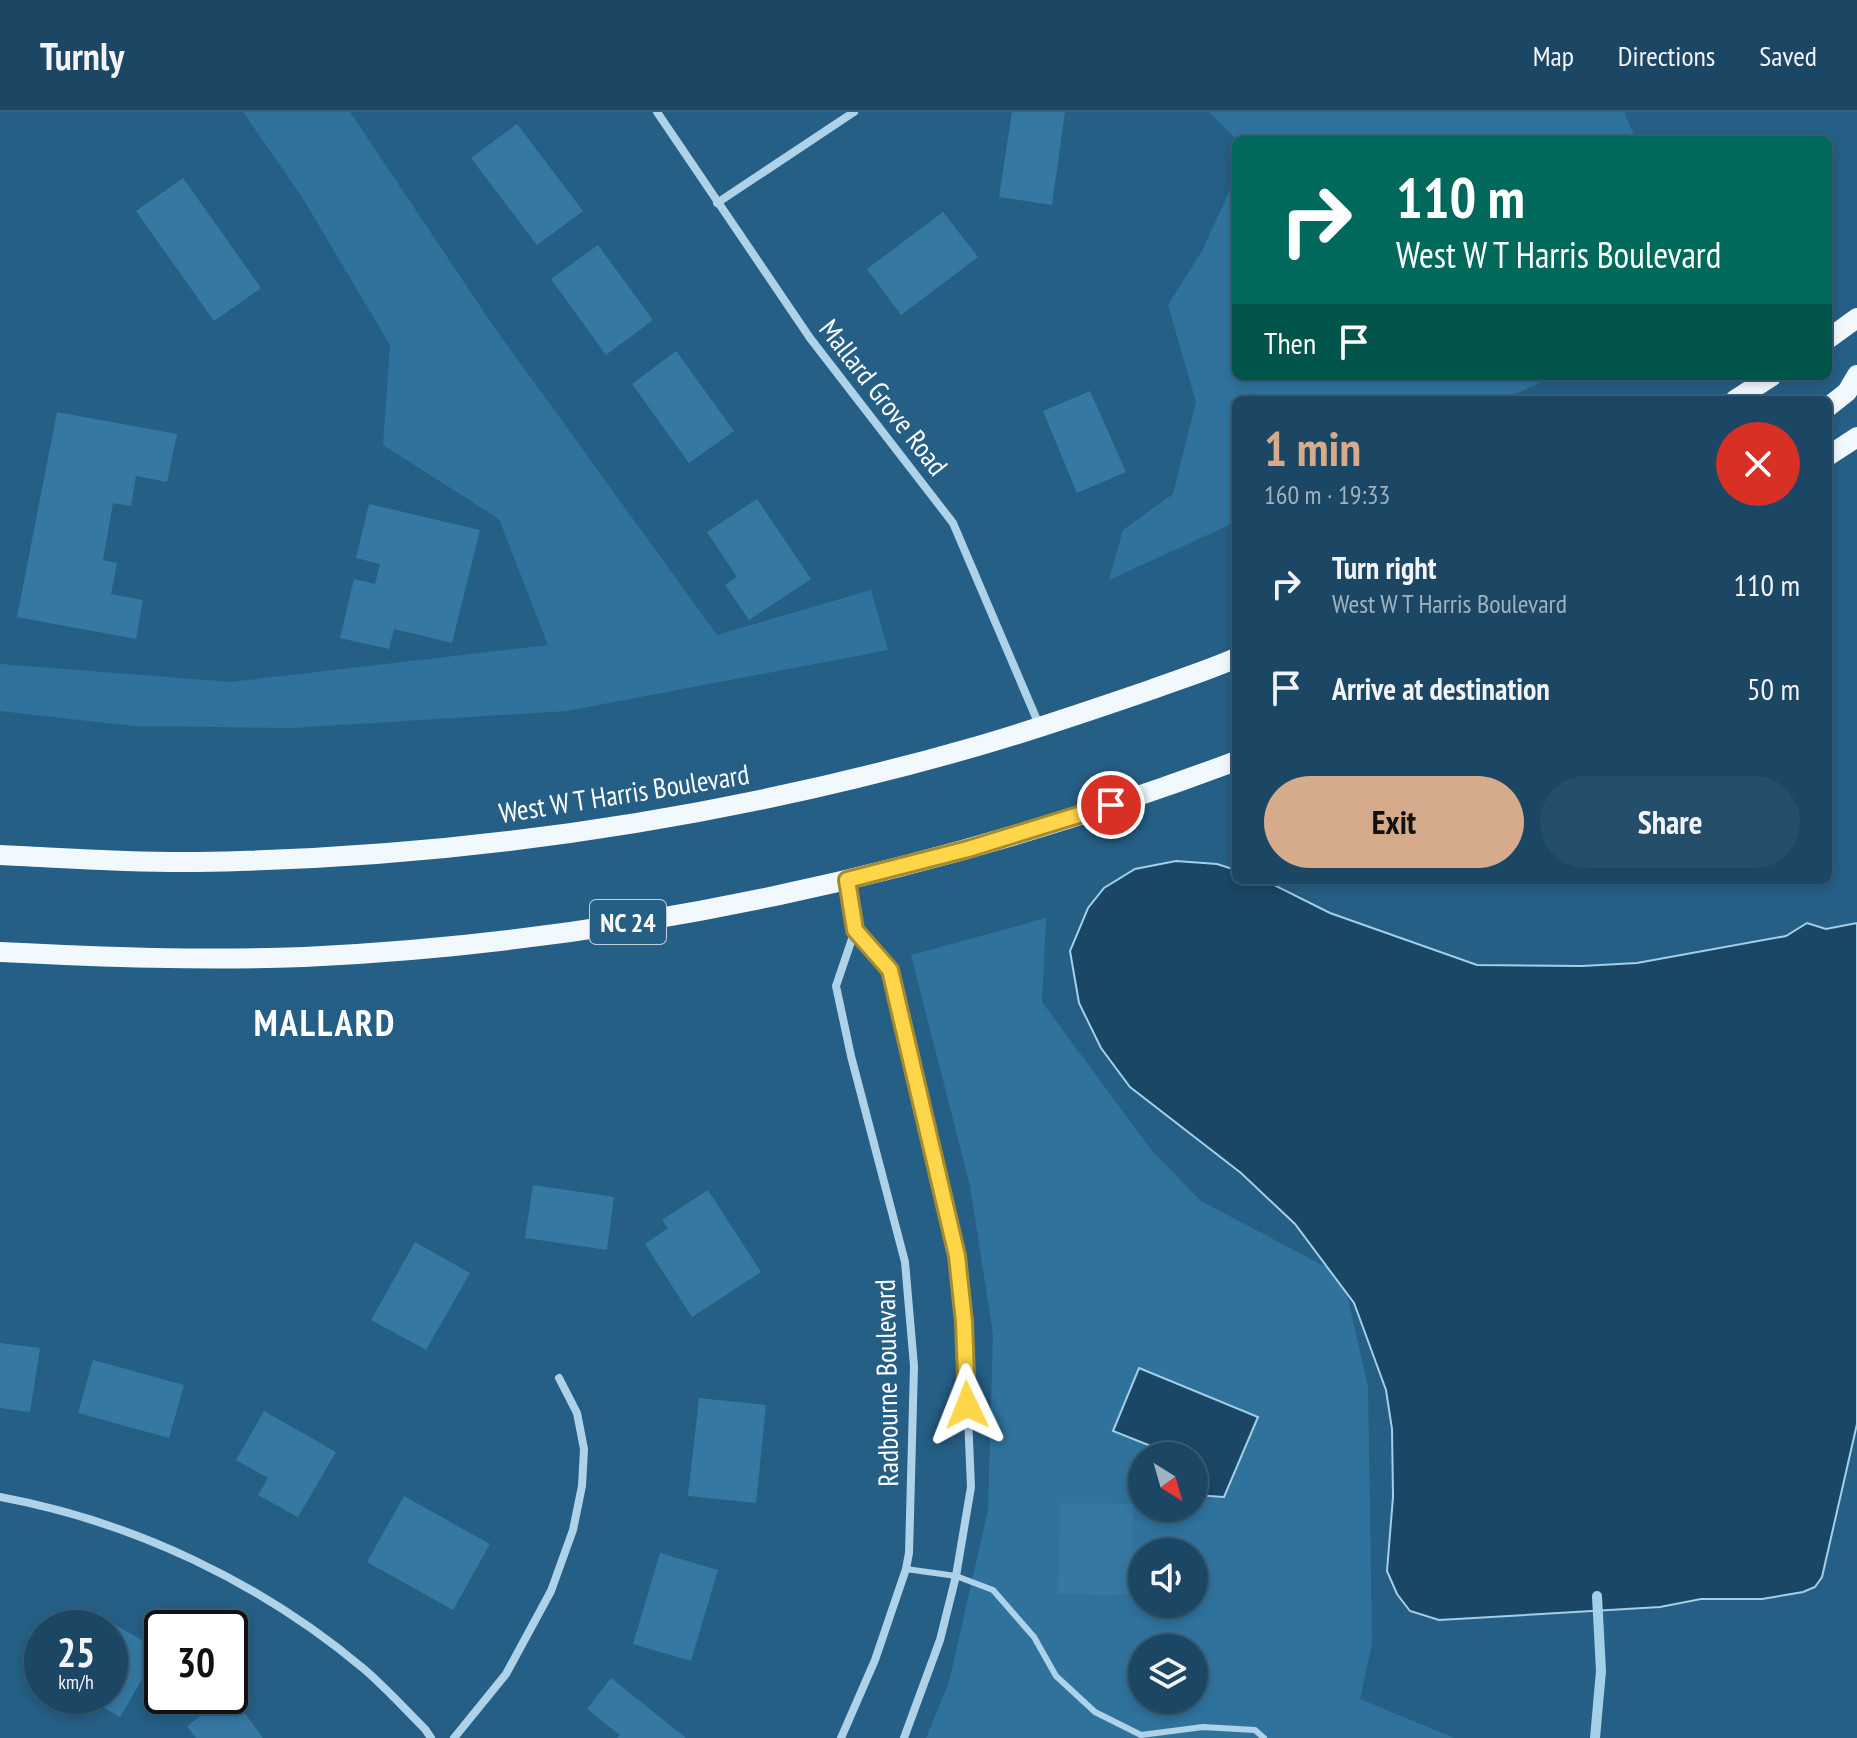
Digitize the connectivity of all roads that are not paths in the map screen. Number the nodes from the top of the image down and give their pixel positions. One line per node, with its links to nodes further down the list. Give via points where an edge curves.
1 (657, 112): 3 (street, Mallard Grove Road)
2 (854, 112): 3 (street)
3 (717, 203): 13 (street, Mallard Grove Road, via 810,338 953,523)
4 (1857, 318): 5 (main road)
5 (1832, 336)
6 (1857, 375): 9 (main road)
7 (1766, 380): 8 (main road)
8 (1741, 396)
9 (1832, 404)
10 (1857, 437): 11 (main road)
11 (1832, 453)
12 (1232, 659): 13 (main road, West W T Harris Boulevard)
13 (1040, 728): 17 (main road, West W T Harris Boulevard, via 799,793 530,839 196,862)
14 (1232, 748): 16 (main road)
15 (1232, 762): 16 (main road, NC 24)
16 (1163, 788): 18 (main road, NC 24, via 968,849)
17 (0, 855)
18 (847, 880): 19 (street, Radbourne Boulevard); 20 (main road, NC 24, via 689,913 441,947 303,957)
19 (855, 930): 23 (street, Radbourne Boulevard, via 836,986 905,1262 914,1366); 24 (street, via 890,970 957,1256 971,1487)
20 (0, 952)
21 (559, 1378): 26 (street, via 577,1413 584,1449 573,1530 551,1591 506,1674)
22 (0, 1497): 25 (street, via 122,1529 232,1578 301,1620 366,1671)
23 (906, 1569): 24 (lane); 27 (street, Radbourne Boulevard)
24 (956, 1576): 28 (street, via 940,1640); 29 (lane, via 993,1590 1034,1637 1056,1676 1095,1712 1141,1735 1203,1727 1255,1730)
25 (431, 1738)
26 (454, 1738)
27 (841, 1738)
28 (904, 1738)
29 (1264, 1738)

